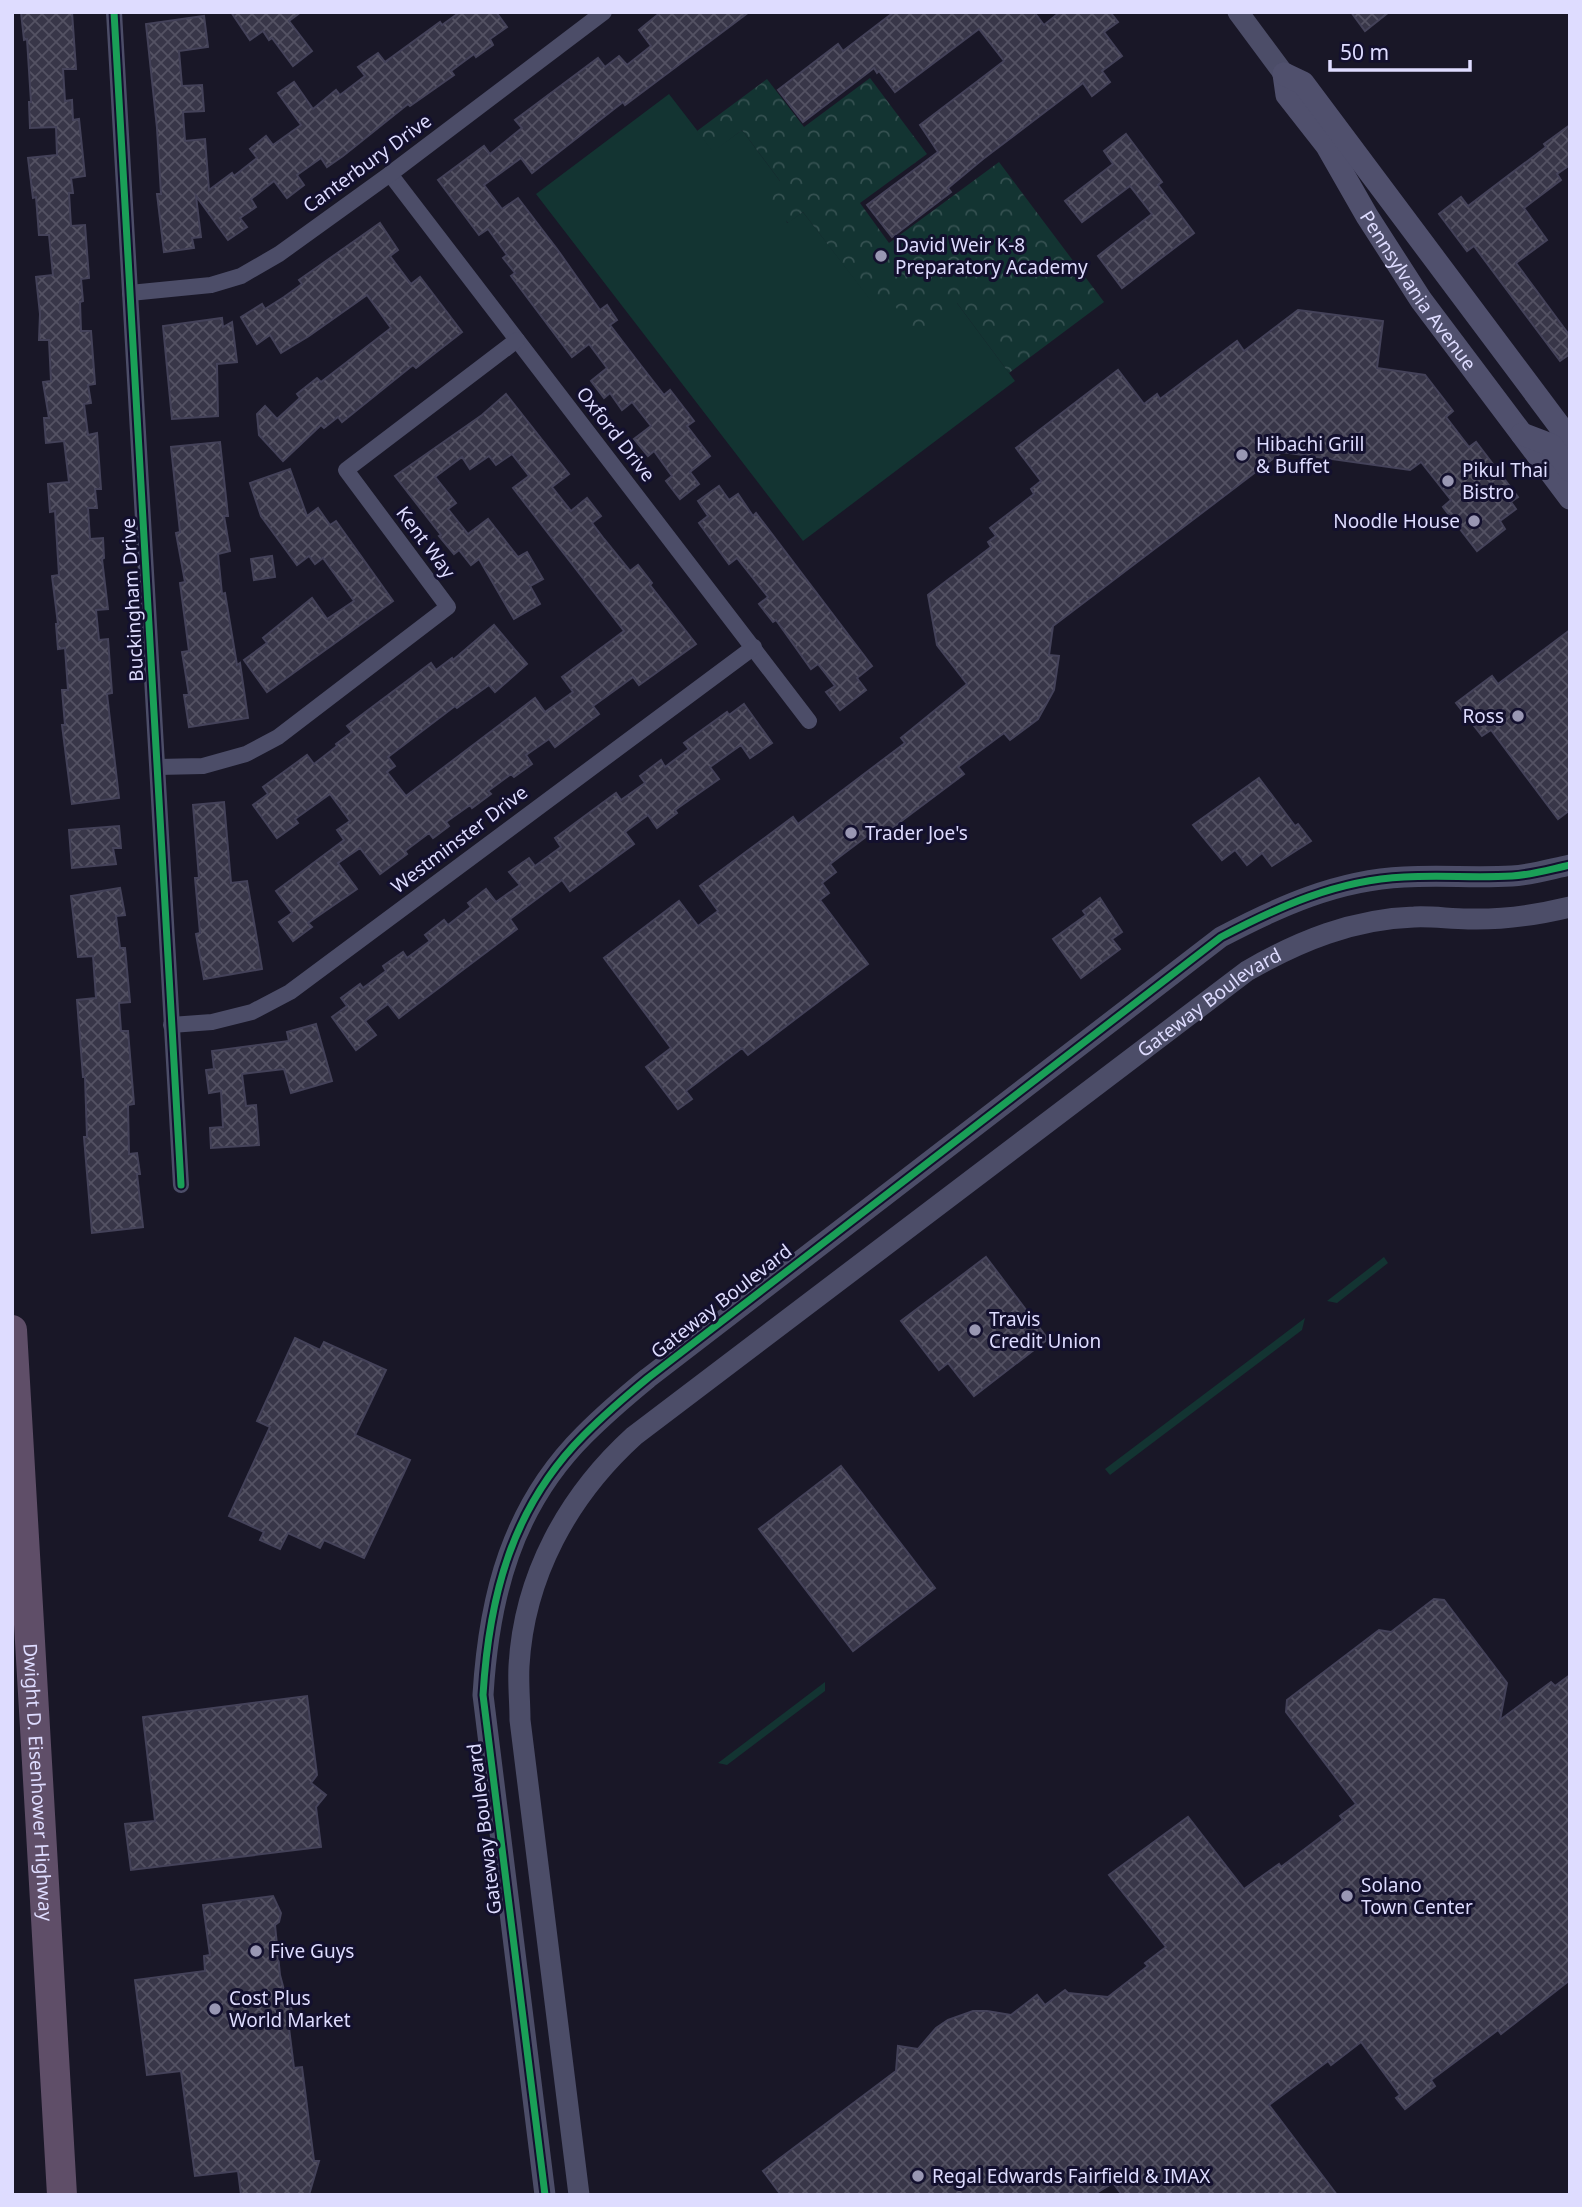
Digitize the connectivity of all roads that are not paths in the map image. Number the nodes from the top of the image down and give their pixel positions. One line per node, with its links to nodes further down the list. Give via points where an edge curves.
1 (114, 12): 6 (street, Buckingham Drive)
2 (604, 12): 5 (street, Canterbury Drive)
3 (1238, 12): 4 (street, Pennsylvania Avenue)
4 (1284, 74): 8 (main road, Pennsylvania Avenue, via 1287,95 1327,146 1421,300); 9 (main road, Pennsylvania Avenue, via 1303,83)
5 (390, 174): 6 (street, Canterbury Drive, via 241,276 211,285); 7 (street, Oxford Drive)
6 (130, 293): 14 (street, Buckingham Drive)
7 (517, 340): 12 (street, Oxford Drive); 14 (street, Kent Way, via 346,470 448,607 278,737 246,754 203,766)
8 (1522, 435): 10 (main road, via 1551,445); 11 (main road, Pennsylvania Avenue)
9 (1570, 440)
10 (1570, 470)
11 (1570, 498)
12 (754, 647): 13 (street, Oxford Drive); 17 (street, Westminster Drive, via 289,992 251,1012 212,1022)
13 (809, 721)
14 (158, 767): 17 (street, Buckingham Drive)
15 (1570, 865): 21 (street, Gateway Boulevard, via 1514,876 1401,877 1350,884 1294,901 1221,937 648,1378 582,1437 556,1468 532,1503 503,1568 492,1609 483,1695)
16 (1570, 906): 22 (street, Gateway Boulevard, via 1517,917 1416,916 1376,921 1323,933 1247,971 634,1436 584,1488 561,1522 541,1566 526,1616 519,1666 520,1720)
17 (172, 1025): 18 (street, Buckingham Drive)
18 (181, 1185)
19 (12, 1330): 20 (highway, Dwight D. Eisenhower Highway)
20 (62, 2195)
21 (545, 2195)
22 (579, 2195)

